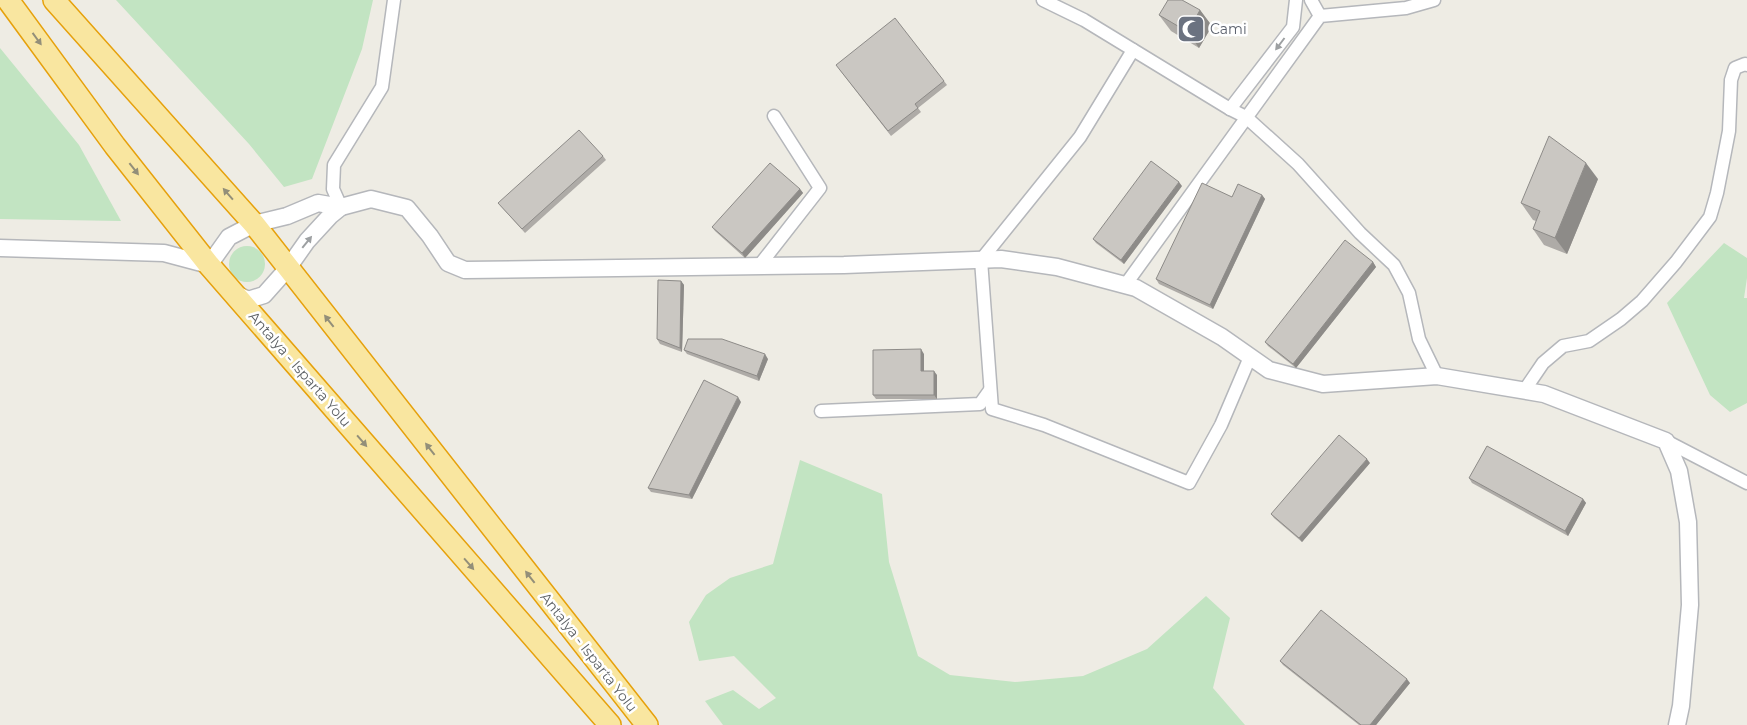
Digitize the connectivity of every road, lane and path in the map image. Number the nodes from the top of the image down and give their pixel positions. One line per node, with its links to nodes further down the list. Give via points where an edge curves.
1 (8, 0): 18 (highway, Antalya - Isparta Yolu, one-way to 18, via 115,146)
2 (54, 0): 15 (highway, Antalya - Isparta Yolu, one-way to 2)
3 (394, 0): 14 (street, via 382,87 334,165 333,189)
4 (1043, 0): 9 (street)
5 (1296, 0): 11 (street, one-way to 11, via 1293,27)
6 (1311, 0): 8 (street)
7 (1434, 0): 8 (street, via 1406,8)
8 (1320, 16): 13 (street)
9 (1133, 50): 11 (street); 17 (street, via 1080,138)
10 (1747, 65): 26 (street, via 1735,68 1731,80 1729,131 1710,217 1642,301 1589,341 1563,346 1543,363)
11 (1230, 109): 13 (street)
12 (774, 116): 19 (street, via 820,188)
13 (1246, 117): 21 (street); 24 (street, via 1298,164 1360,234 1394,265 1409,293 1419,339)
14 (341, 208): 15 (street, via 318,203 287,216); 19 (street, via 371,199 407,208 448,263 465,270); 20 (street, one-way to 14, via 306,241)
15 (254, 224): 18 (street, via 230,237); 20 (highway, Antalya - Isparta Yolu)
16 (0, 248): 18 (street, via 164,253)
17 (981, 260): 19 (street); 21 (street, via 1001,259 1057,267); 25 (street)
18 (209, 265): 22 (highway, Antalya - Isparta Yolu)
19 (759, 266)
20 (288, 268): 22 (street, via 264,295 248,300); 31 (highway, Antalya - Isparta Yolu, one-way to 20)
21 (1126, 284): 23 (street, via 1222,337)
22 (234, 293): 30 (highway, Antalya - Isparta Yolu, one-way to 30)
23 (1250, 357): 24 (street, via 1268,370 1323,384); 25 (street, via 1221,425 1189,484 1044,425 992,409)
24 (1437, 376): 26 (street)
25 (990, 390): 27 (street, via 980,404)
26 (1524, 391): 28 (street, via 1544,394)
27 (821, 411)
28 (1666, 441): 29 (street); 32 (street, via 1679,471 1688,522 1690,605)
29 (1747, 483)
30 (610, 725)
31 (647, 725)
32 (1677, 725)

